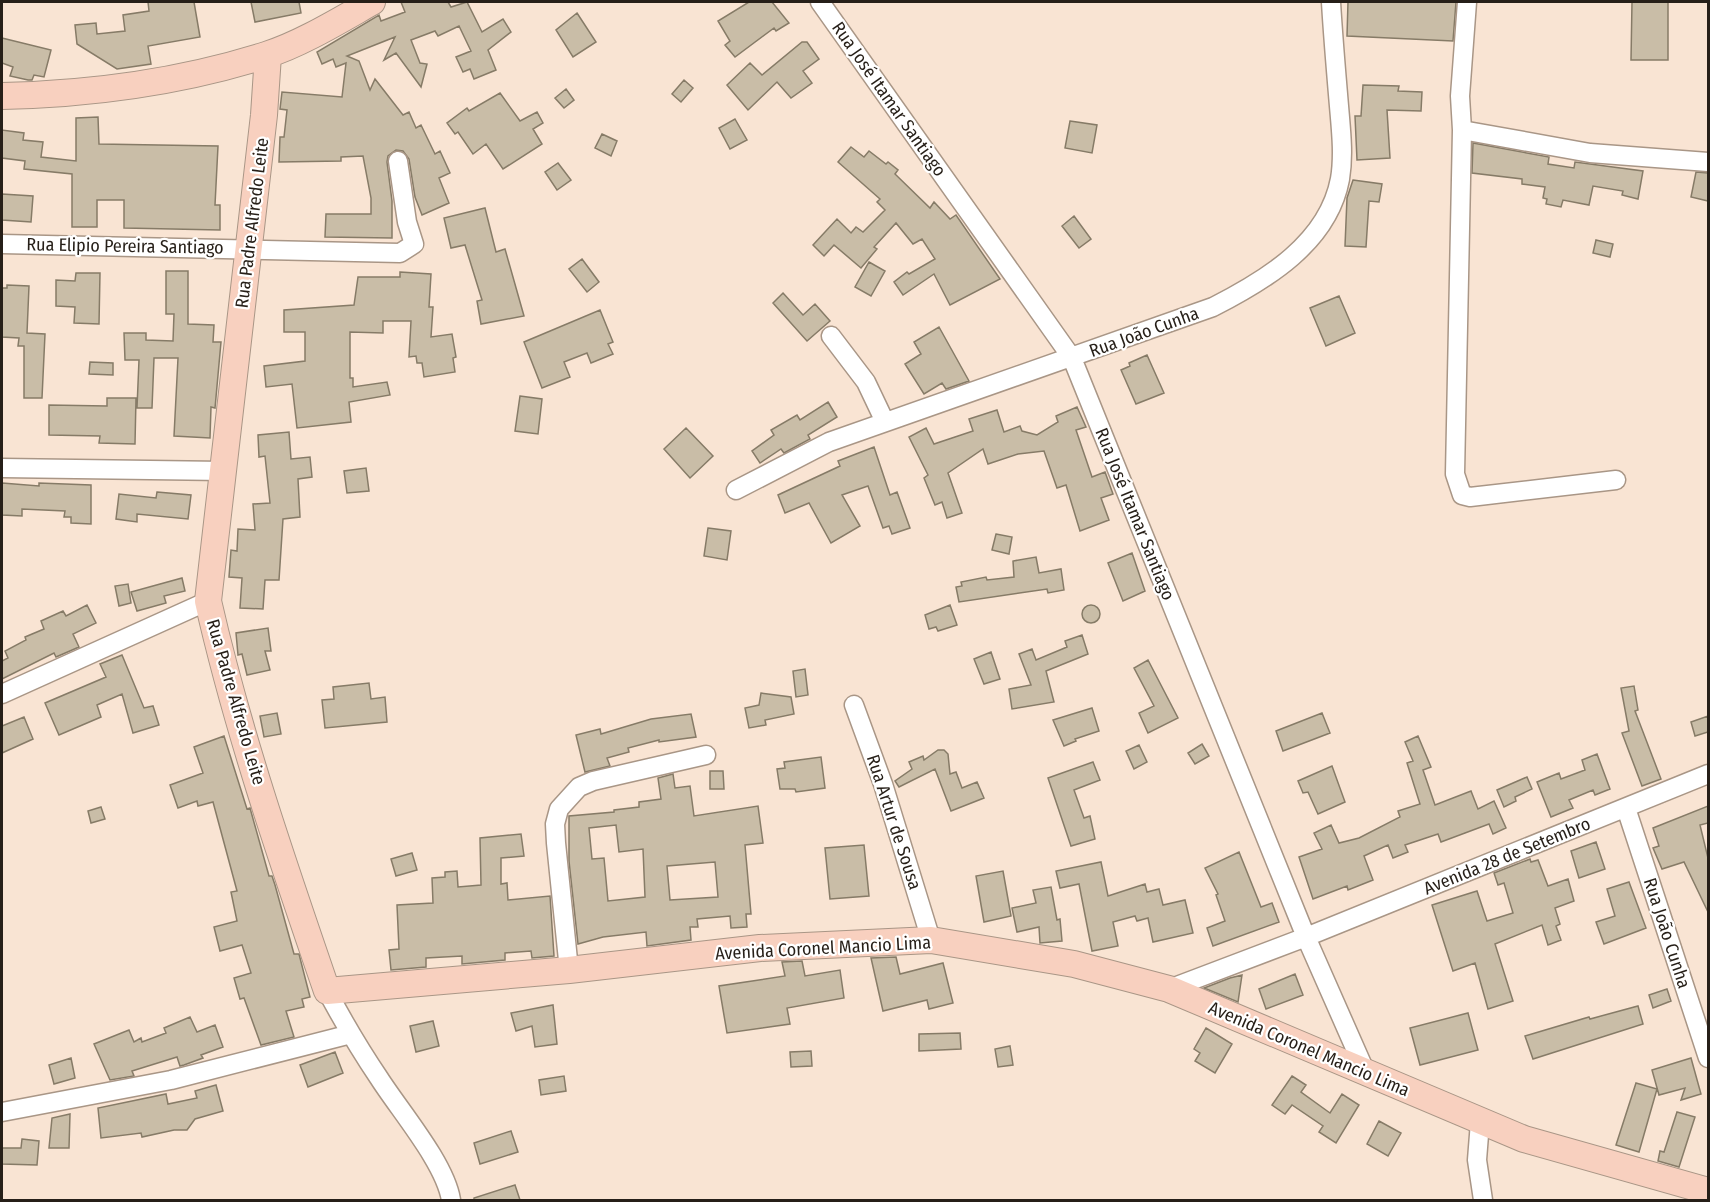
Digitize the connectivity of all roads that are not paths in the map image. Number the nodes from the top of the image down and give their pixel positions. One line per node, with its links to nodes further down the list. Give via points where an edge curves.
1 (372, 2): 5 (street)
2 (820, 2): 13 (street, Rua José Itamar Santiago)
3 (1330, 2): 13 (street, Rua João Cunha, via 1342,144 1340,179 1329,212 1287,262 1256,285 1213,307)
4 (1467, 2): 7 (street, via 1460,96)
5 (268, 54): 6 (street, via 148,84); 11 (street, Rua Padre Alfredo Leite)
6 (2, 96)
7 (1462, 130): 9 (street, via 1590,153); 17 (street, via 1455,474 1458,488 1462,495 1470,497)
8 (398, 161): 11 (street, Rua Elipio Pereira Santiago, via 414,244 400,253)
9 (1708, 162)
10 (2, 244): 11 (street, Rua Elipio Pereira Santiago)
11 (249, 248): 16 (street, Rua Padre Alfredo Leite)
12 (831, 336): 14 (street, via 866,382)
13 (1072, 358): 14 (street, Rua João Cunha); 25 (street, Rua José Itamar Santiago)
14 (885, 422): 18 (street, Rua João Cunha, via 829,442)
15 (2, 468): 16 (street)
16 (224, 471): 19 (street, Rua Padre Alfredo Leite)
17 (1616, 480)
18 (736, 490)
19 (208, 601): 20 (street); 29 (street, Rua Padre Alfredo Leite, via 225,674)
20 (2, 694)
21 (854, 705): 26 (street, Rua Artur de Sousa)
22 (706, 755): 27 (street, via 593,781 564,800 555,824)
23 (1708, 774): 24 (street, Avenida 28 de Setembro)
24 (1626, 808): 25 (street, Avenida 28 de Setembro); 31 (street, Rua João Cunha)
25 (1306, 937): 28 (street, Avenida 28 de Setembro); 32 (street, Rua José Itamar Santiago)
26 (931, 940): 27 (street, Avenida Coronel Mancio Lima, via 760,948); 28 (street, Avenida Coronel Mancio Lima, via 1074,963)
27 (569, 970): 29 (street, Avenida Coronel Mancio Lima)
28 (1169, 988): 32 (street, Avenida Coronel Mancio Lima)
29 (327, 991): 30 (street, Rua Padre Alfredo Leite)
30 (351, 1034): 33 (street, via 171,1080); 36 (street, Rua Padre Alfredo Leite, via 432,1159)
31 (1708, 1058)
32 (1366, 1073): 34 (street, Avenida Coronel Mancio Lima)
33 (2, 1112)
34 (1480, 1122): 35 (street, Avenida Coronel Mancio Lima, via 1595,1161); 37 (street, via 1477,1160)
35 (1708, 1191)
36 (451, 1200)
37 (1483, 1200)

